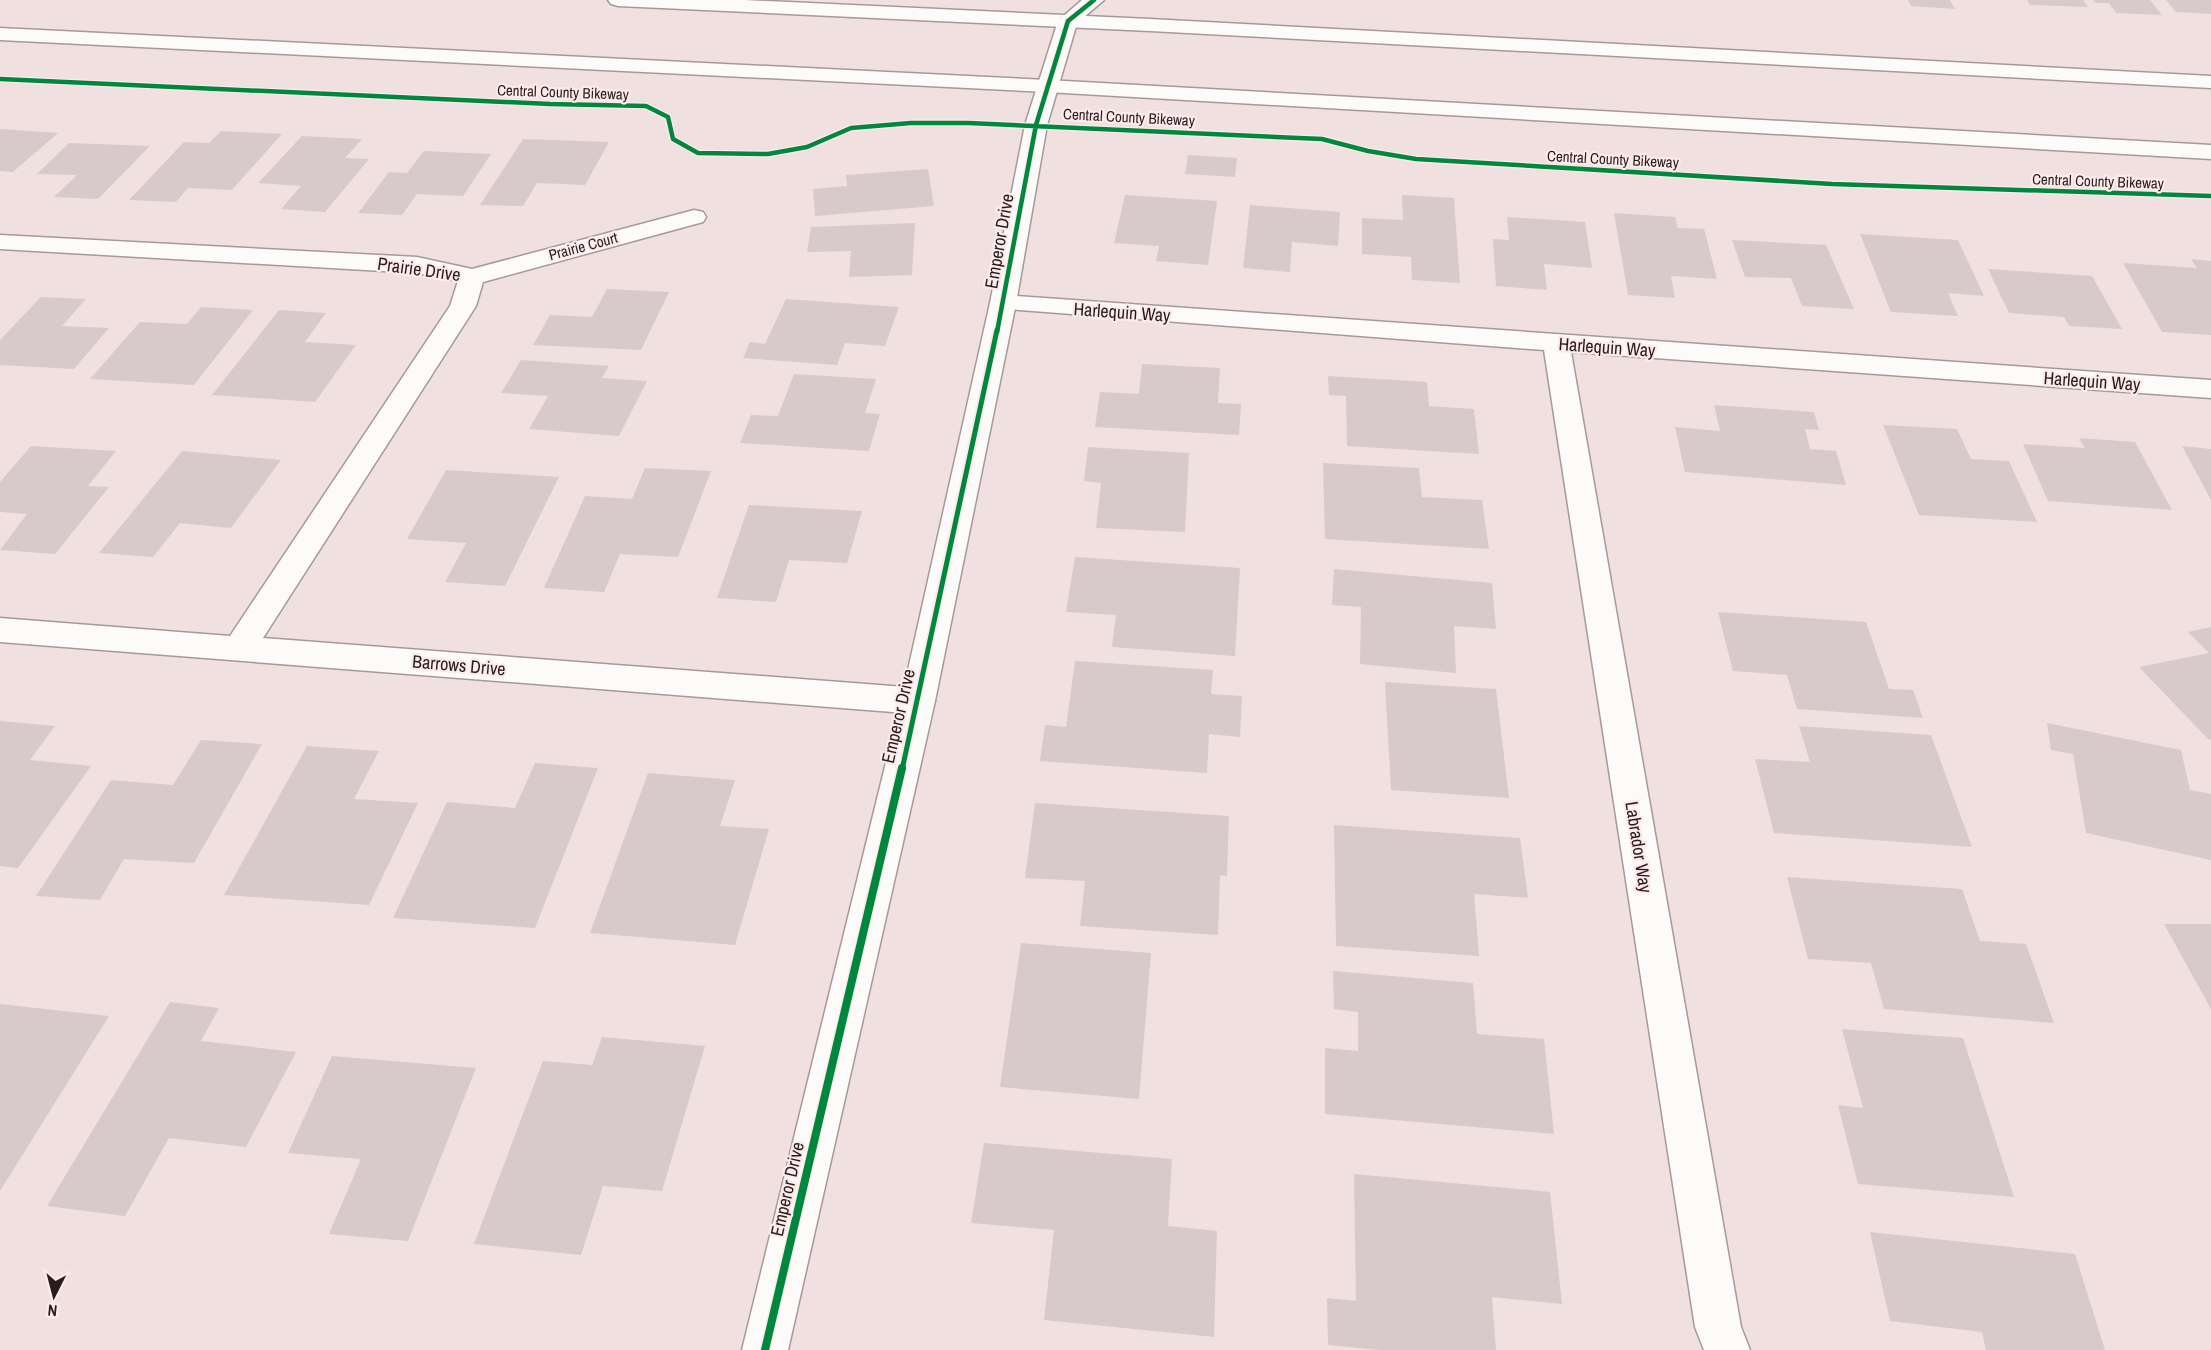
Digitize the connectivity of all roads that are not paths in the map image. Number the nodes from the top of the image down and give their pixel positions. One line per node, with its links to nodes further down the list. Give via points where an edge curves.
1 (618, 0): 4 (main road)
2 (1057, 0): 4 (main road)
3 (1094, 0): 4 (main road)
4 (1068, 21): 6 (main road); 7 (main road, Emperor Drive)
5 (0, 34): 7 (main road)
6 (2211, 82)
7 (1047, 86): 8 (main road); 12 (main road, Emperor Drive, via 1036,125)
8 (2211, 152)
9 (694, 217): 11 (main road, Prairie Court)
10 (0, 242): 11 (main road, Prairie Drive, via 417,265)
11 (472, 277): 16 (main road, Prairie Drive, via 463,306)
12 (1003, 303): 13 (main road, Harlequin Way); 17 (main road, Emperor Drive)
13 (1556, 343): 14 (main road, Harlequin Way); 19 (main road, Labrador Way, via 1718,1327)
14 (2211, 389)
15 (0, 630): 16 (main road, Barrows Drive)
16 (240, 647): 17 (main road, Barrows Drive)
17 (918, 701): 18 (main road, Emperor Drive)
18 (765, 1350)
19 (1727, 1350)

